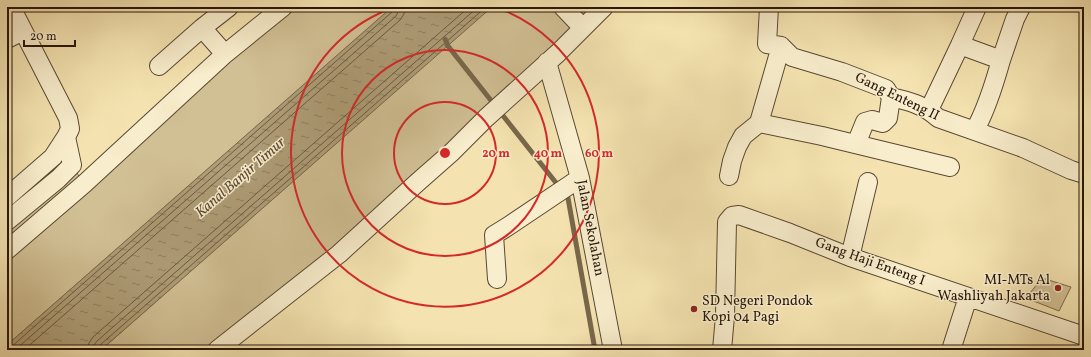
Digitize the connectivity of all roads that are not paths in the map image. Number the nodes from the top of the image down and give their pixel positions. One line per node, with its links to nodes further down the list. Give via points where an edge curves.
1 (11, 7): 10 (street)
2 (228, 7): 9 (street)
3 (283, 7): 14 (street)
4 (604, 7): 8 (street)
5 (769, 7): 13 (street, Gang Enteng II, via 767,44)
6 (977, 7): 12 (street)
7 (1021, 7): 15 (street)
8 (572, 17): 16 (street, via 558,53)
9 (202, 28): 14 (street); 17 (street)
10 (23, 30): 11 (street); 22 (street, via 68,118 70,129)
11 (7, 39)
12 (960, 45): 15 (street); 19 (street)
13 (781, 46): 18 (street, Gang Enteng II, via 792,57 886,89); 20 (street)
14 (225, 54): 31 (street, via 84,184)
15 (1001, 60): 21 (street, via 993,91)
16 (547, 62): 27 (street, Jalan Sekolahan); 36 (street, via 339,254)
17 (159, 66)
18 (891, 97): 19 (street, Gang Enteng II); 23 (street, via 888,118 883,123 872,120 865,122)
19 (929, 110): 21 (street, Gang Enteng II, via 938,118)
20 (759, 123): 23 (street); 26 (street, via 743,136 732,161)
21 (975, 130): 25 (street, Gang Enteng II)
22 (66, 137): 29 (street, via 53,157); 30 (street, via 72,165)
23 (856, 144): 24 (street)
24 (950, 167)
25 (1084, 174)
26 (730, 176)
27 (574, 182): 33 (street, via 494,235); 37 (street, Jalan Sekolahan)
28 (868, 182): 32 (street)
29 (7, 197)
30 (7, 222)
31 (7, 250)
32 (850, 256): 34 (street, Gang Haji Enteng I); 38 (street, Gang Haji Enteng I, via 739,215 732,216 727,222 726,316)
33 (497, 279)
34 (968, 297): 35 (street, Gang Haji Enteng I); 39 (street)
35 (1084, 336)
36 (217, 350)
37 (613, 350)
38 (722, 350)
39 (951, 350)

